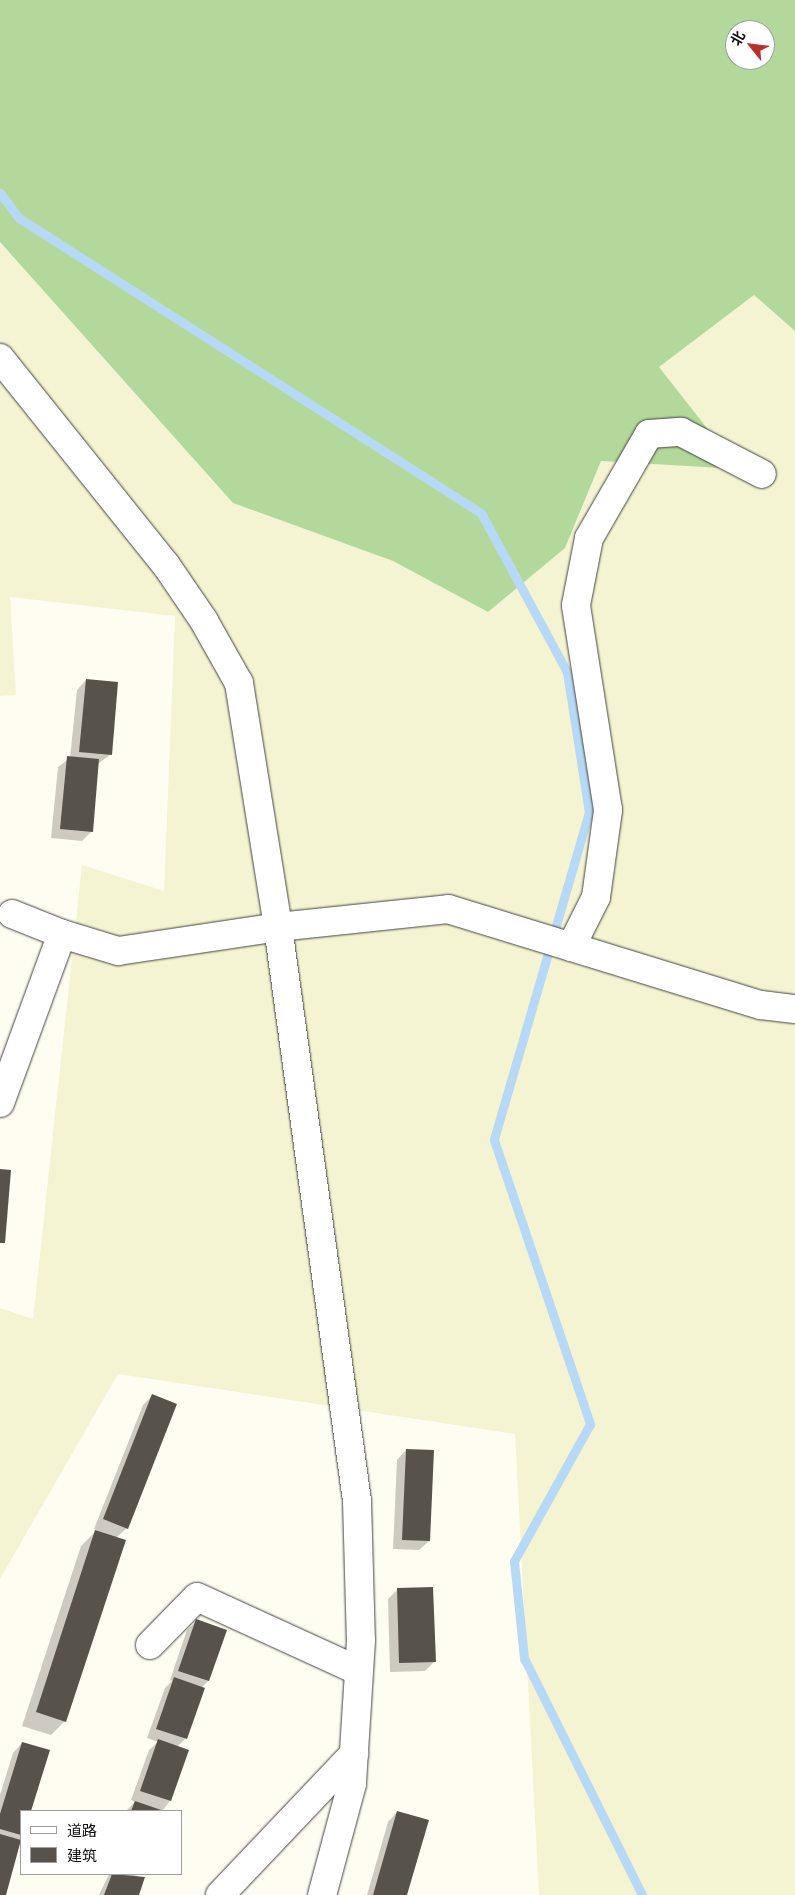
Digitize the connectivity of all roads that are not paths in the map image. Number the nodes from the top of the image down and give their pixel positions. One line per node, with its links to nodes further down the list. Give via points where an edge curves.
1 (0, 358): 4 (street, via 166,565 204,620 239,683)
2 (762, 474): 6 (street, via 681,432 648,434 589,538 576,604 608,810 596,897)
3 (12, 914): 5 (street)
4 (278, 927): 5 (street, via 118,951); 6 (street, via 448,909); 10 (street, via 357,1501)
5 (62, 934): 8 (street)
6 (571, 947): 7 (street, via 761,1005)
7 (795, 1010)
8 (0, 1103)
9 (150, 1645): 10 (street, via 197,1597)
10 (359, 1671): 11 (street)
11 (354, 1754): 12 (street); 13 (street, via 352,1784)
12 (220, 1895)
13 (322, 1895)

